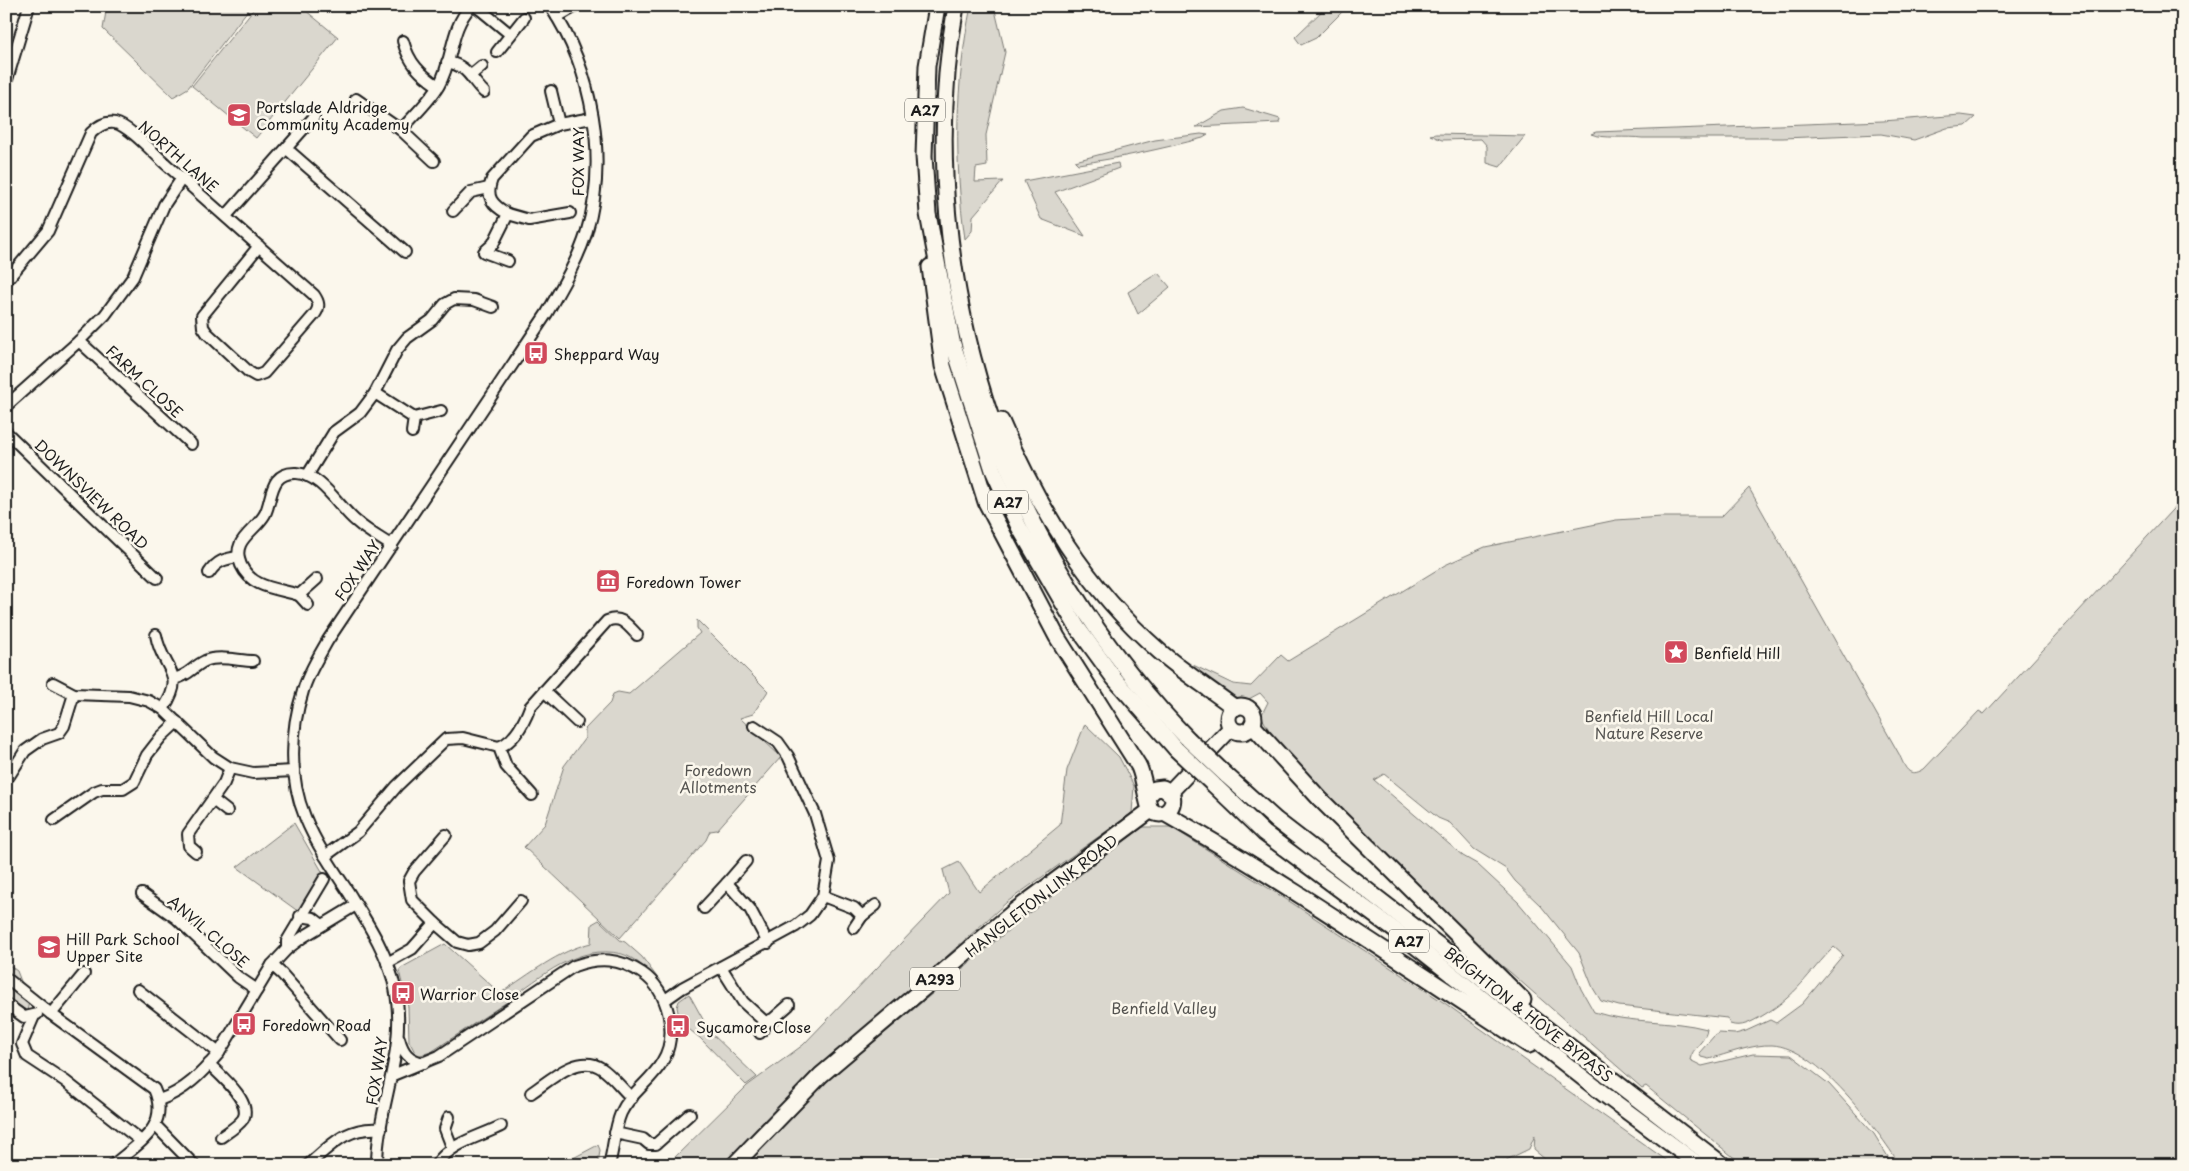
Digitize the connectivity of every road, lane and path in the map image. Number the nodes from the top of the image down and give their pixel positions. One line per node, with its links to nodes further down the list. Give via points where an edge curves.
1 (29, 6): 16 (street)
2 (471, 6): 13 (street, via 456,27)
3 (476, 6): 10 (street)
4 (550, 6): 8 (street, FOX WAY)
5 (576, 6): 8 (street)
6 (937, 6): 32 (highway, BRIGHTON & HOVE BYPASS / A27, via 926,66 924,156)
7 (956, 6): 39 (highway, BRIGHTON & HOVE BYPASS / A27, via 945,115 945,203)
8 (557, 17): 22 (street, FOX WAY, via 578,61)
9 (524, 18): 10 (street)
10 (510, 34): 12 (street)
11 (403, 41): 17 (street, via 413,65 422,76)
12 (497, 52)
13 (447, 62): 15 (street, via 458,64); 17 (street)
14 (482, 66): 15 (street)
15 (470, 75): 19 (street)
16 (6, 83)
17 (438, 86): 24 (street)
18 (551, 91): 23 (street)
19 (484, 92)
20 (356, 99): 24 (street)
21 (314, 117): 25 (street)
22 (592, 118): 23 (street); 49 (street, FOX WAY, via 596,178 592,211 571,270 525,348)
23 (560, 124): 28 (street, via 541,130 524,142 492,179)
24 (401, 130): 26 (street)
25 (287, 149): 33 (street); 35 (street)
26 (434, 161)
27 (182, 178): 33 (street, NORTH LANE); 37 (street, NORTH LANE, via 124,127 114,123 98,126 91,133 48,230); 40 (street, via 164,205 133,277 105,315)
28 (489, 188): 29 (street, via 471,192); 31 (street, via 490,199)
29 (453, 211)
30 (570, 213): 31 (street, via 529,220)
31 (508, 214): 36 (street, via 493,244 484,252)
32 (928, 214): 77 (highway, A27, via 930,282 943,366 986,502 1056,637 1138,765); 121 (highway, BRIGHTON & HOVE BYPASS / A27, bridge, via 952,341 993,470 1019,527 1096,654 1176,749 1264,833 1404,936)
33 (226, 216): 34 (street, NORTH LANE)
34 (259, 246): 34 (street, NORTH LANE, via 314,295 319,305 315,314 264,372 256,376 207,333 202,316)
35 (405, 252)
36 (508, 262)
37 (6, 281)
38 (493, 307): 41 (street, via 463,298 454,298 445,304 432,320 407,338 397,350)
39 (962, 316): 63 (highway, A27, via 981,373 1018,460 1064,542 1101,592 1131,625 1174,664); 115 (highway, BRIGHTON & HOVE BYPASS / A27, bridge, via 980,388 1008,469 1038,532 1084,610 1118,658 1188,739 1276,820)
40 (79, 341): 42 (street); 47 (street, FARM CLOSE)
41 (375, 394): 44 (street); 48 (street, via 360,413 334,432)
42 (6, 406)
43 (441, 412): 44 (street)
44 (414, 418): 46 (street)
45 (6, 432): 52 (street, DOWNSVIEW ROAD)
46 (412, 432)
47 (191, 444)
48 (307, 476): 49 (street, via 328,490 356,522); 50 (street, via 296,472 276,481 270,491 265,514 242,539)
49 (392, 546): 72 (street, FOX WAY, via 314,664 303,690 295,724)
50 (238, 557): 51 (street, via 216,563); 54 (street, via 242,567 257,583)
51 (209, 573)
52 (157, 578)
53 (317, 579): 54 (street)
54 (299, 595): 55 (street)
55 (308, 605)
56 (156, 635): 59 (street)
57 (637, 635): 61 (street, via 619,619 607,621)
58 (253, 661): 59 (street, via 210,659)
59 (174, 679): 64 (street, via 173,692)
60 (53, 682): 62 (street)
61 (544, 691): 66 (street); 70 (street, via 530,707 524,724)
62 (74, 694): 64 (street, via 129,696 149,701); 73 (street, via 64,726 58,733 25,751)
63 (1235, 708): 67 (highway, via 1249,710 1253,717); 69 (highway, via 1228,717)
64 (162, 709): 65 (street)
65 (177, 722): 71 (street, via 213,757); 79 (street, via 147,755 134,782 122,789 94,792)
66 (578, 722)
67 (1252, 725): 69 (highway, via 1243,732); 115 (highway, A27, via 1320,799)
68 (754, 726): 87 (street, via 778,742 788,756 814,814 829,860)
69 (1231, 728): 74 (highway)
70 (499, 747): 75 (street, via 506,766); 82 (street, via 463,738 446,739 397,786 358,832)
71 (230, 768): 72 (street, via 253,773); 76 (street)
72 (294, 771): 82 (street, FOX WAY, via 305,817)
73 (9, 776)
74 (1170, 792): 77 (highway, via 1163,788 1153,790); 77 (highway, via 1173,798 1170,810)
75 (532, 795)
76 (213, 800): 78 (street); 81 (street, via 190,831 189,846)
77 (1154, 806): 121 (highway, A27, via 1292,890); 139 (highway, HANGLETON LINK ROAD / A293, via 1016,910 827,1070)
78 (227, 811)
79 (54, 820)
80 (446, 835): 94 (street, via 409,881 412,900)
81 (196, 852)
82 (325, 856): 89 (street, FOX WAY)
83 (746, 861): 85 (street)
84 (324, 879): 92 (street)
85 (727, 883): 91 (street); 97 (street, via 750,909)
86 (142, 894): 105 (street, ANVIL CLOSE, via 176,918 238,977)
87 (823, 896): 93 (street, via 854,908); 97 (street, via 810,915)
88 (521, 901): 94 (street, via 495,931 479,943 457,942)
89 (356, 905): 95 (street); 99 (street, FOX WAY)
90 (876, 905): 93 (street)
91 (704, 908)
92 (300, 916): 95 (street, via 313,918); 98 (street, via 286,941)
93 (862, 916): 96 (street)
94 (435, 923): 99 (street, via 412,950)
95 (322, 925): 98 (street)
96 (854, 928)
97 (768, 943): 101 (street)
98 (287, 949): 100 (street)
99 (387, 963): 112 (street, FOX WAY, via 395,988)
100 (272, 965): 105 (street); 114 (street)
101 (721, 967): 106 (street); 111 (street, via 743,1002)
102 (84, 974): 109 (street)
103 (6, 978): 109 (street)
104 (138, 990): 116 (street)
105 (257, 990): 116 (street)
106 (664, 1000): 117 (street, via 647,976 636,969 620,961 588,961 554,978 504,1014); 122 (street, via 670,1025 663,1061)
107 (6, 1004): 110 (street, via 24,1017)
108 (788, 1005): 111 (street)
109 (47, 1011): 110 (street); 123 (street, via 144,1080 154,1089)
110 (34, 1016): 131 (street, via 22,1044 27,1056 65,1081)
111 (765, 1022): 113 (street)
112 (398, 1032): 117 (street, via 406,1054); 119 (street, FOX WAY)
113 (760, 1033)
114 (340, 1040)
115 (1571, 1047): 141 (highway, BRIGHTON & HOVE BYPASS / A27)
116 (218, 1053): 118 (street)
117 (424, 1063): 119 (street)
118 (210, 1064): 123 (street, via 186,1088); 130 (street, via 244,1105 243,1119)
119 (393, 1076): 128 (street, FOX WAY)
120 (531, 1093): 122 (street, via 566,1070 592,1064 602,1068)
121 (1606, 1095): 140 (highway, BRIGHTON & HOVE BYPASS / A27)
122 (632, 1098): 129 (street, via 622,1112)
123 (159, 1100): 126 (street, via 160,1111)
124 (690, 1114): 129 (street, via 656,1144)
125 (449, 1117): 132 (street, via 445,1129)
126 (155, 1125): 131 (street); 134 (street)
127 (501, 1126): 132 (street)
128 (381, 1129): 135 (street, via 362,1129 341,1136); 136 (street, FOX WAY)
129 (615, 1133): 138 (street)
130 (221, 1137)
131 (141, 1141): 133 (street)
132 (452, 1147): 137 (street)
133 (113, 1165)
134 (194, 1165)
135 (308, 1165)
136 (377, 1165)
137 (436, 1165)
138 (609, 1165)
139 (734, 1165)
140 (1699, 1165)
141 (1723, 1165)

